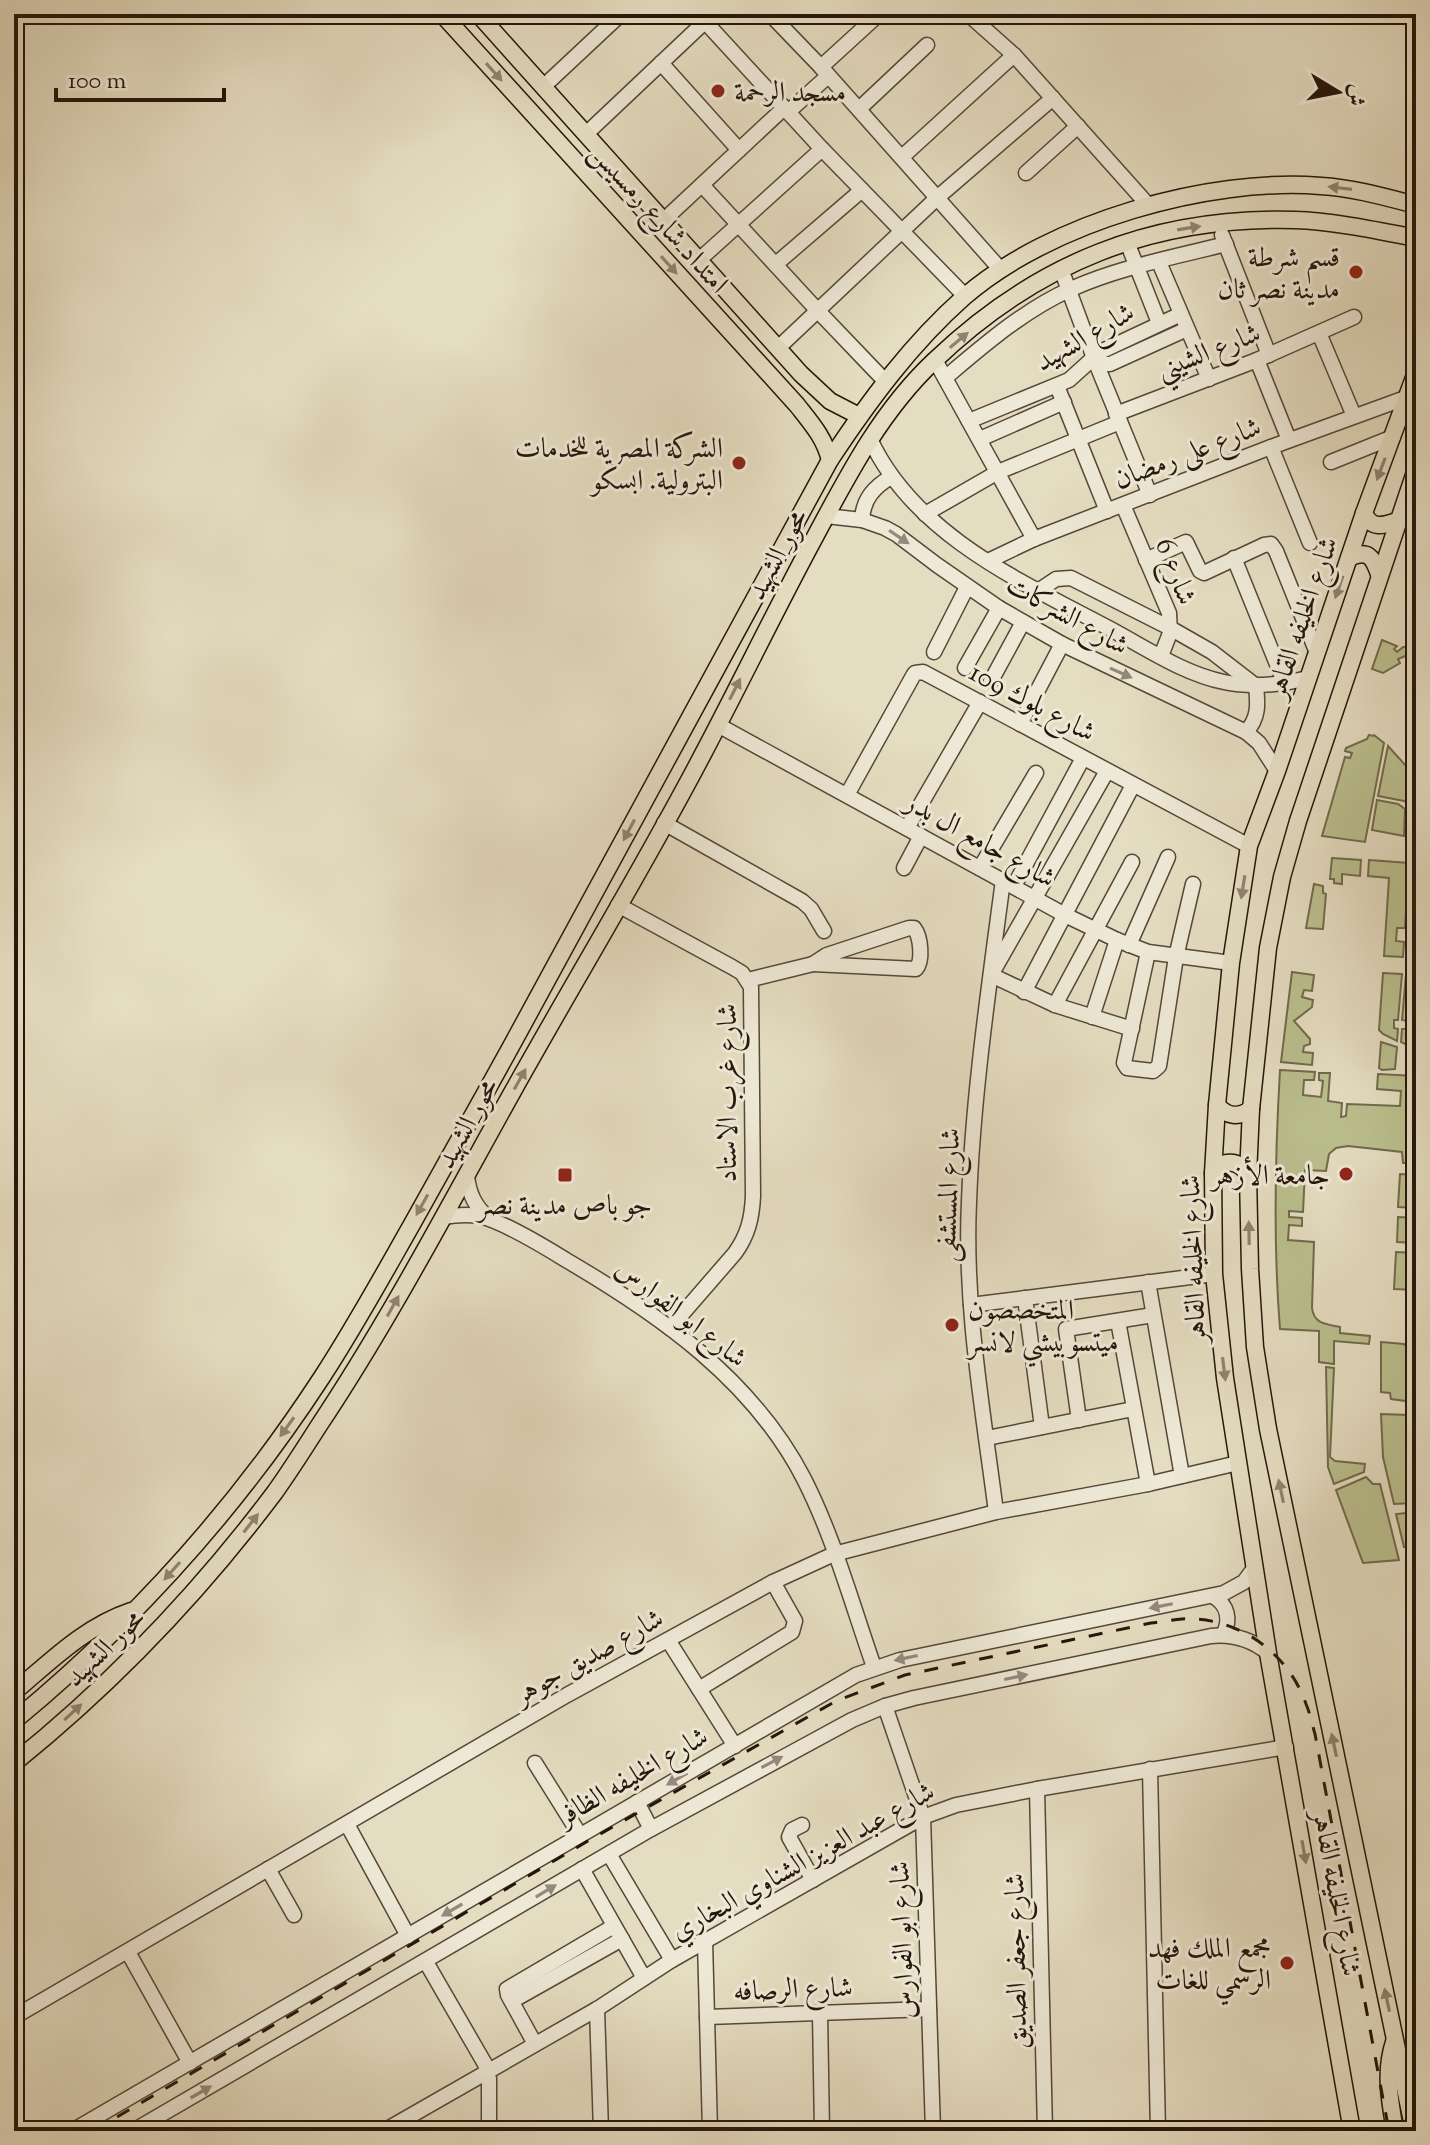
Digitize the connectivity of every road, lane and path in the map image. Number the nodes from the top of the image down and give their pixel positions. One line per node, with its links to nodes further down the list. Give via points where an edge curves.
1 (442, 14): 61 (main road, امتداد شارع رمسيس, one-way to 61)
2 (478, 14): 12 (main road, امتداد شارع رمسيس)
3 (621, 14): 12 (street)
4 (770, 14): 11 (street)
5 (879, 14): 11 (street)
6 (705, 16): 10 (street); 15 (street)
7 (975, 16): 9 (street)
8 (927, 45): 14 (street)
9 (1014, 55): 13 (street); 20 (street)
10 (661, 63): 17 (street); 19 (street)
11 (825, 71): 14 (street); 15 (street)
12 (543, 87): 17 (main road, امتداد شارع رمسيس)
13 (1053, 98): 16 (street); 24 (street)
14 (859, 109): 20 (street)
15 (786, 110): 18 (street); 19 (street)
16 (1078, 126): 21 (street); 26 (street)
17 (586, 134): 27 (main road, امتداد شارع رمسيس)
18 (822, 149): 23 (street); 28 (street)
19 (739, 150): 22 (street)
20 (902, 157): 24 (street)
21 (1026, 173)
22 (702, 185): 27 (street); 28 (street)
23 (862, 190): 31 (street); 38 (street)
24 (938, 197): 31 (street); 41 (street)
25 (1416, 205): 26 (main road, محور الشهيد, one-way to 26, via 1348,188 1291,184 1208,190)
26 (1149, 206): 30 (main road, محور الشهيد)
27 (664, 220): 36 (main road, امتداد شارع رمسيس)
28 (739, 223): 36 (street); 38 (street)
29 (1218, 224): 32 (main road, محور الشهيد, via 1299,220); 33 (main road, محور الشهيد, one-way to 29); 34 (street)
30 (1079, 230): 35 (main road, via 1074,247); 41 (main road, محور الشهيد)
31 (902, 231): 43 (street); 44 (street)
32 (1416, 238)
33 (1127, 242): 35 (main road, محور الشهيد); 39 (street)
34 (1226, 244): 37 (street); 53 (street)
35 (1085, 257): 40 (main road, محور الشهيد)
36 (699, 260): 51 (main road, امتداد شارع رمسيس)
37 (1159, 262): 39 (street); 45 (street)
38 (776, 264): 44 (street)
39 (1136, 267): 42 (street); 48 (street)
40 (1061, 269): 42 (street); 46 (main road, محور الشهيد)
41 (1001, 270): 43 (main road, محور الشهيد)
42 (1069, 290): 52 (street); 57 (street, via 1006,327)
43 (965, 296): 46 (main road, via 979,302); 59 (main road, محور الشهيد)
44 (818, 311): 51 (street); 59 (street)
45 (1181, 314): 48 (street, شارع الشهيد); 49 (street)
46 (986, 317): 54 (main road, محور الشهيد, one-way to 46)
47 (1354, 317): 50 (street, شارع الشيني)
48 (1159, 323): 52 (street, شارع الشهيد)
49 (1187, 329): 52 (street, via 1110,364); 58 (street)
50 (1319, 333): 53 (street, شارع الشيني); 65 (street)
51 (778, 348): 56 (main road, امتداد شارع رمسيس)
52 (1094, 358): 60 (street, شارع الشهيد); 66 (street)
53 (1263, 358): 58 (street, شارع الشيني); 72 (street)
54 (935, 360): 57 (street); 69 (main road, محور الشهيد)
55 (1416, 372): 62 (main road, شارع الخليفه القاهر)
56 (801, 374): 61 (main road); 64 (main road, امتداد شارع رمسيس, via 830,401)
57 (945, 378): 67 (street)
58 (1209, 379): 66 (street, شارع الشيني)
59 (885, 381): 64 (main road, محور الشهيد)
60 (1057, 386): 63 (street); 67 (street, شارع الشهيد)
61 (782, 390): 74 (main road, امتداد شارع رمسيس, via 817,429)
62 (1408, 397): 65 (street, شارع على رمضان); 68 (main road, شارع الخليفه القاهر)
63 (1064, 402): 70 (street); 71 (street)
64 (859, 416): 74 (main road, محور الشهيد)
65 (1354, 416): 72 (street, شارع على رمضان)
66 (1118, 418): 71 (street, شارع الشيني); 79 (street)
67 (969, 421): 70 (street)
68 (1393, 437): 75 (street); 82 (main road, شارع الخليفه القاهر, one-way to 82)
69 (870, 439): 78 (street, شارع الشركات); 84 (main road, محور الشهيد)
70 (980, 439): 77 (street)
71 (1078, 439): 77 (street, شارع الشيني); 81 (street)
72 (1289, 440): 73 (street, شارع على رمضان)
73 (1271, 447): 79 (street, شارع على رمضان); 88 (street)
74 (830, 460): 112 (main road, محور الشهيد)
75 (1331, 462)
76 (1416, 469): 86 (main road, شارع الخليفه القاهر)
77 (998, 472): 83 (street, شارع الشيني); 87 (street)
78 (891, 477): 83 (street, شارع الشركات); 85 (street, via 871,492)
79 (1150, 495): 80 (street, شارع على رمضان)
80 (1123, 505): 81 (street, شارع على رمضان); 91 (street, شارع 6)
81 (1107, 511): 87 (street, شارع على رمضان)
82 (1364, 513): 86 (main road, via 1377,526); 90 (main road, شارع الخليفه القاهر)
83 (925, 514): 92 (street, شارع الشركات)
84 (826, 516): 85 (street, شارع الشركات); 110 (main road, محور الشهيد, one-way to 84)
85 (862, 520): 94 (street, شارع الشركات, one-way to 94, via 896,534)
86 (1400, 520): 93 (main road, شارع الخليفه القاهر)
87 (1034, 539): 92 (street, شارع على رمضان)
88 (1310, 543)
89 (1234, 558): 91 (street, via 1201,572 1185,542); 101 (street, via 1264,545 1274,547); 106 (street)
90 (1349, 558): 93 (main road, via 1368,555); 101 (main road, شارع الخليفه القاهر, one-way to 101)
91 (1146, 560): 98 (street, شارع 6, via 1169,613)
92 (988, 561): 95 (street, شارع الشركات)
93 (1379, 574): 149 (main road, شارع الخليفه القاهر, via 1282,877 1266,963)
94 (967, 587): 96 (street, شارع الشركات); 100 (street)
95 (1038, 591): 98 (street, via 1056,579 1071,578); 102 (street, شارع الشركات)
96 (999, 608): 97 (street, شارع الشركات); 103 (street)
97 (1023, 622): 99 (street, شارع الشركات); 105 (street)
98 (1170, 628): 102 (street, شارع 6); 107 (street, via 1222,658)
99 (1062, 644): 109 (street); 111 (street, شارع الشركات, one-way to 111)
100 (934, 652)
101 (1317, 653): 104 (main road, شارع الخليفه القاهر)
102 (1161, 656): 107 (street, شارع الشركات, via 1215,680)
103 (965, 668)
104 (1308, 678): 106 (street, شارع الشركات); 117 (main road, شارع الخليفه القاهر)
105 (991, 681)
106 (1285, 684): 107 (street, شارع الشركات)
107 (1256, 686): 111 (street, via 1258,712)
108 (980, 702): 109 (street, شارع بلوك 109); 121 (street, شارع بلوك 109, via 923,672 915,673); 123 (street)
109 (1020, 724): 114 (street, شارع بلوك 109)
110 (718, 725): 113 (main road, محور الشهيد); 121 (street, شارع جامع ال بدر)
111 (1246, 732): 117 (street, شارع الشركات)
112 (679, 737): 113 (main road, via 691,747); 115 (main road, محور الشهيد)
113 (706, 747): 119 (main road, محور الشهيد)
114 (1083, 758): 116 (street, شارع بلوك 109); 130 (street)
115 (666, 762): 119 (main road, via 678,765); 174 (main road, محور الشهيد, one-way to 174, via 349,1335 262,1462)
116 (1107, 771): 120 (street, شارع بلوك 109); 132 (street)
117 (1277, 771): 125 (main road, شارع الخليفه القاهر)
118 (1036, 773): 129 (street)
119 (689, 780): 122 (main road, محور الشهيد)
120 (1133, 785): 125 (street, شارع بلوك 109); 134 (street)
121 (847, 795): 123 (street, شارع جامع ال بدر)
122 (664, 823): 133 (main road, محور الشهيد); 136 (street, via 802,901)
123 (907, 828): 124 (street, شارع جامع ال بدر)
124 (921, 836): 128 (street); 129 (street, شارع جامع ال بدر)
125 (1249, 846): 140 (main road, شارع الخليفه القاهر, one-way to 140)
126 (1168, 857): 137 (street)
127 (1132, 862): 135 (street)
128 (904, 868)
129 (980, 868): 130 (street, شارع جامع ال بدر)
130 (1008, 883): 132 (street, شارع جامع ال بدر); 142 (street, شارع المستشفى)
131 (1193, 884): 139 (street)
132 (1036, 899): 134 (street, شارع جامع ال بدر); 142 (street)
133 (618, 905): 143 (street, شارع غرب الاستاد); 152 (main road, محور الشهيد, one-way to 133)
134 (1065, 915): 135 (street, شارع جامع ال بدر); 144 (street)
135 (1094, 930): 137 (street, شارع جامع ال بدر); 145 (street)
136 (824, 931)
137 (1123, 943): 138 (street, شارع جامع ال بدر); 146 (street)
138 (1148, 952): 139 (street, شارع جامع ال بدر); 147 (street)
139 (1176, 957): 140 (street, شارع جامع ال بدر); 147 (street, via 1159,1066 1153,1071 1124,1065)
140 (1231, 963): 148 (main road, شارع الخليفه القاهر)
141 (813, 964): 141 (street, via 909,928 918,932 916,969); 143 (street)
142 (991, 975): 144 (street); 158 (street, شارع المستشفى, via 969,1202)
143 (748, 980): 161 (street, شارع غرب الاستاد, via 750,1226 735,1253)
144 (1024, 992): 145 (street)
145 (1055, 1005): 146 (street)
146 (1092, 1017): 147 (street)
147 (1132, 1029)
148 (1217, 1105): 149 (main road, via 1233,1115); 150 (main road, شارع الخليفه القاهر)
149 (1251, 1109): 151 (main road, شارع الخليفه القاهر)
150 (1213, 1173): 151 (main road, via 1229,1162); 155 (main road, شارع الخليفه القاهر)
151 (1248, 1175): 214 (main road, شارع الخليفه القاهر, one-way to 151, via 1268,1429 1254,1336)
152 (467, 1176): 153 (main road, محور الشهيد); 154 (street, via 475,1204)
153 (443, 1217): 154 (street, شارع ابو الفوارس); 185 (main road, محور الشهيد, one-way to 153, via 172,1617 227,1554 279,1487 356,1369)
154 (488, 1219): 161 (street, شارع ابو الفوارس, via 592,1275)
155 (1214, 1274): 156 (street); 166 (main road, شارع الخليفه القاهر, one-way to 166)
156 (1148, 1282): 157 (street); 159 (street)
157 (1025, 1298): 158 (street); 164 (street)
158 (971, 1305): 165 (street, شارع المستشفى)
159 (1153, 1315): 160 (street); 167 (street)
160 (1118, 1321): 162 (street); 163 (street, via 1066,1329)
161 (670, 1328): 170 (street, شارع ابو الفوارس, via 732,1380 768,1423 803,1479)
162 (1133, 1409): 163 (street); 168 (street)
163 (1079, 1420): 164 (street)
164 (1042, 1427): 165 (street)
165 (987, 1438): 169 (street, شارع المستشفى)
166 (1238, 1463): 167 (street, شارع صديق جوهر); 171 (main road, شارع الخليفه القاهر)
167 (1182, 1476): 168 (street, شارع صديق جوهر)
168 (1148, 1484): 169 (street, شارع صديق جوهر)
169 (996, 1512): 170 (street, شارع صديق جوهر)
170 (834, 1554): 172 (street, شارع صديق جوهر); 178 (street, شارع ابو الفوارس)
171 (1255, 1567): 173 (street, شارع الخليفه الظافر, via 1238,1587); 177 (main road, شارع الخليفه القاهر)
172 (773, 1582): 176 (street, شارع صديق جوهر); 179 (street, via 795,1621 792,1632)
173 (1213, 1596): 175 (street, via 1227,1613); 178 (street, شارع الخليفه الظافر, one-way to 178)
174 (136, 1609): 180 (main road, via 84,1634); 182 (main road, محور الشهيد)
175 (1223, 1635): 177 (street, شارع الخليفه الظافر, via 1245,1639); 181 (street, شارع الخليفه الظافر, one-way to 175)
176 (668, 1640): 179 (street); 191 (street, شارع صديق جوهر)
177 (1268, 1653): 184 (main road, شارع الخليفه القاهر)
178 (874, 1667): 183 (street, شارع الخليفه الظافر)
179 (699, 1689): 183 (street)
180 (14, 1692)
181 (885, 1706): 190 (street, شارع ابو الفوارس); 193 (street, شارع الخليفه الظافر, one-way to 181)
182 (14, 1721)
183 (735, 1746): 189 (street, شارع الخليفه الظافر, one-way to 189)
184 (1286, 1747): 187 (street, شارع عبد العزيز الشناوي البخاري); 218 (main road, شارع الخليفه القاهر, one-way to 218)
185 (14, 1763)
186 (535, 1763): 194 (street)
187 (1150, 1769): 188 (street, شارع عبد العزيز الشناوي البخاري); 228 (street)
188 (1037, 1789): 190 (street, شارع عبد العزيز الشناوي البخاري); 227 (street, شارع جعفر الصديق)
189 (637, 1802): 193 (street); 194 (street, شارع الخليفه الظافر)
190 (923, 1817): 198 (street, شارع عبد العزيز الشناوي البخاري); 210 (street, شارع ابو الفوارس)
191 (347, 1824): 196 (street, شارع صديق جوهر); 201 (street)
192 (802, 1825): 198 (street, via 792,1830 789,1840)
193 (651, 1829): 195 (street, شارع الخليفه الظافر)
194 (580, 1835): 201 (street, شارع الخليفه الظافر, one-way to 201)
195 (609, 1854): 197 (street, شارع الخليفه الظافر); 205 (street)
196 (268, 1869): 199 (street); 204 (street, شارع صديق جوهر)
197 (582, 1869): 200 (street); 206 (street, شارع الخليفه الظافر, one-way to 197)
198 (813, 1880): 203 (street, شارع عبد العزيز الشناوي البخاري)
199 (294, 1915)
200 (614, 1926): 202 (street); 208 (street, via 509,1986)
201 (408, 1936): 216 (street, شارع الخليفه الظافر)
202 (622, 1939): 207 (street); 208 (street)
203 (705, 1941): 205 (street, شارع عبد العزيز الشناوي البخاري); 213 (street)
204 (128, 1952): 212 (street, شارع صديق جوهر); 216 (street)
205 (672, 1960): 207 (street, شارع عبد العزيز الشناوي البخاري)
206 (426, 1962): 217 (street); 220 (street, شارع الخليفه الظافر, one-way to 206)
207 (644, 1978): 209 (street, شارع عبد العزيز الشناوي البخاري)
208 (512, 2001): 215 (street)
209 (597, 2009): 215 (street, شارع عبد العزيز الشناوي البخاري); 223 (street)
210 (929, 2009): 211 (street, شارع الرصافه); 226 (street, شارع ابو الفوارس)
211 (820, 2013): 213 (street, شارع الرصافه); 225 (street)
212 (14, 2017)
213 (707, 2017): 224 (street)
214 (1395, 2038): 229 (main road, via 1388,2075); 230 (main road, شارع الخليفه القاهر)
215 (535, 2044): 217 (street, شارع عبد العزيز الشناوي البخاري)
216 (190, 2063): 219 (street, شارع الخليفه الظافر)
217 (488, 2072): 221 (street, شارع عبد العزيز الشناوي البخاري); 222 (street)
218 (1353, 2126)
219 (72, 2131)
220 (133, 2131)
221 (384, 2131)
222 (489, 2131)
223 (601, 2131)
224 (710, 2131)
225 (822, 2131)
226 (933, 2131)
227 (1045, 2131)
228 (1158, 2131)
229 (1395, 2131)
230 (1414, 2131)

